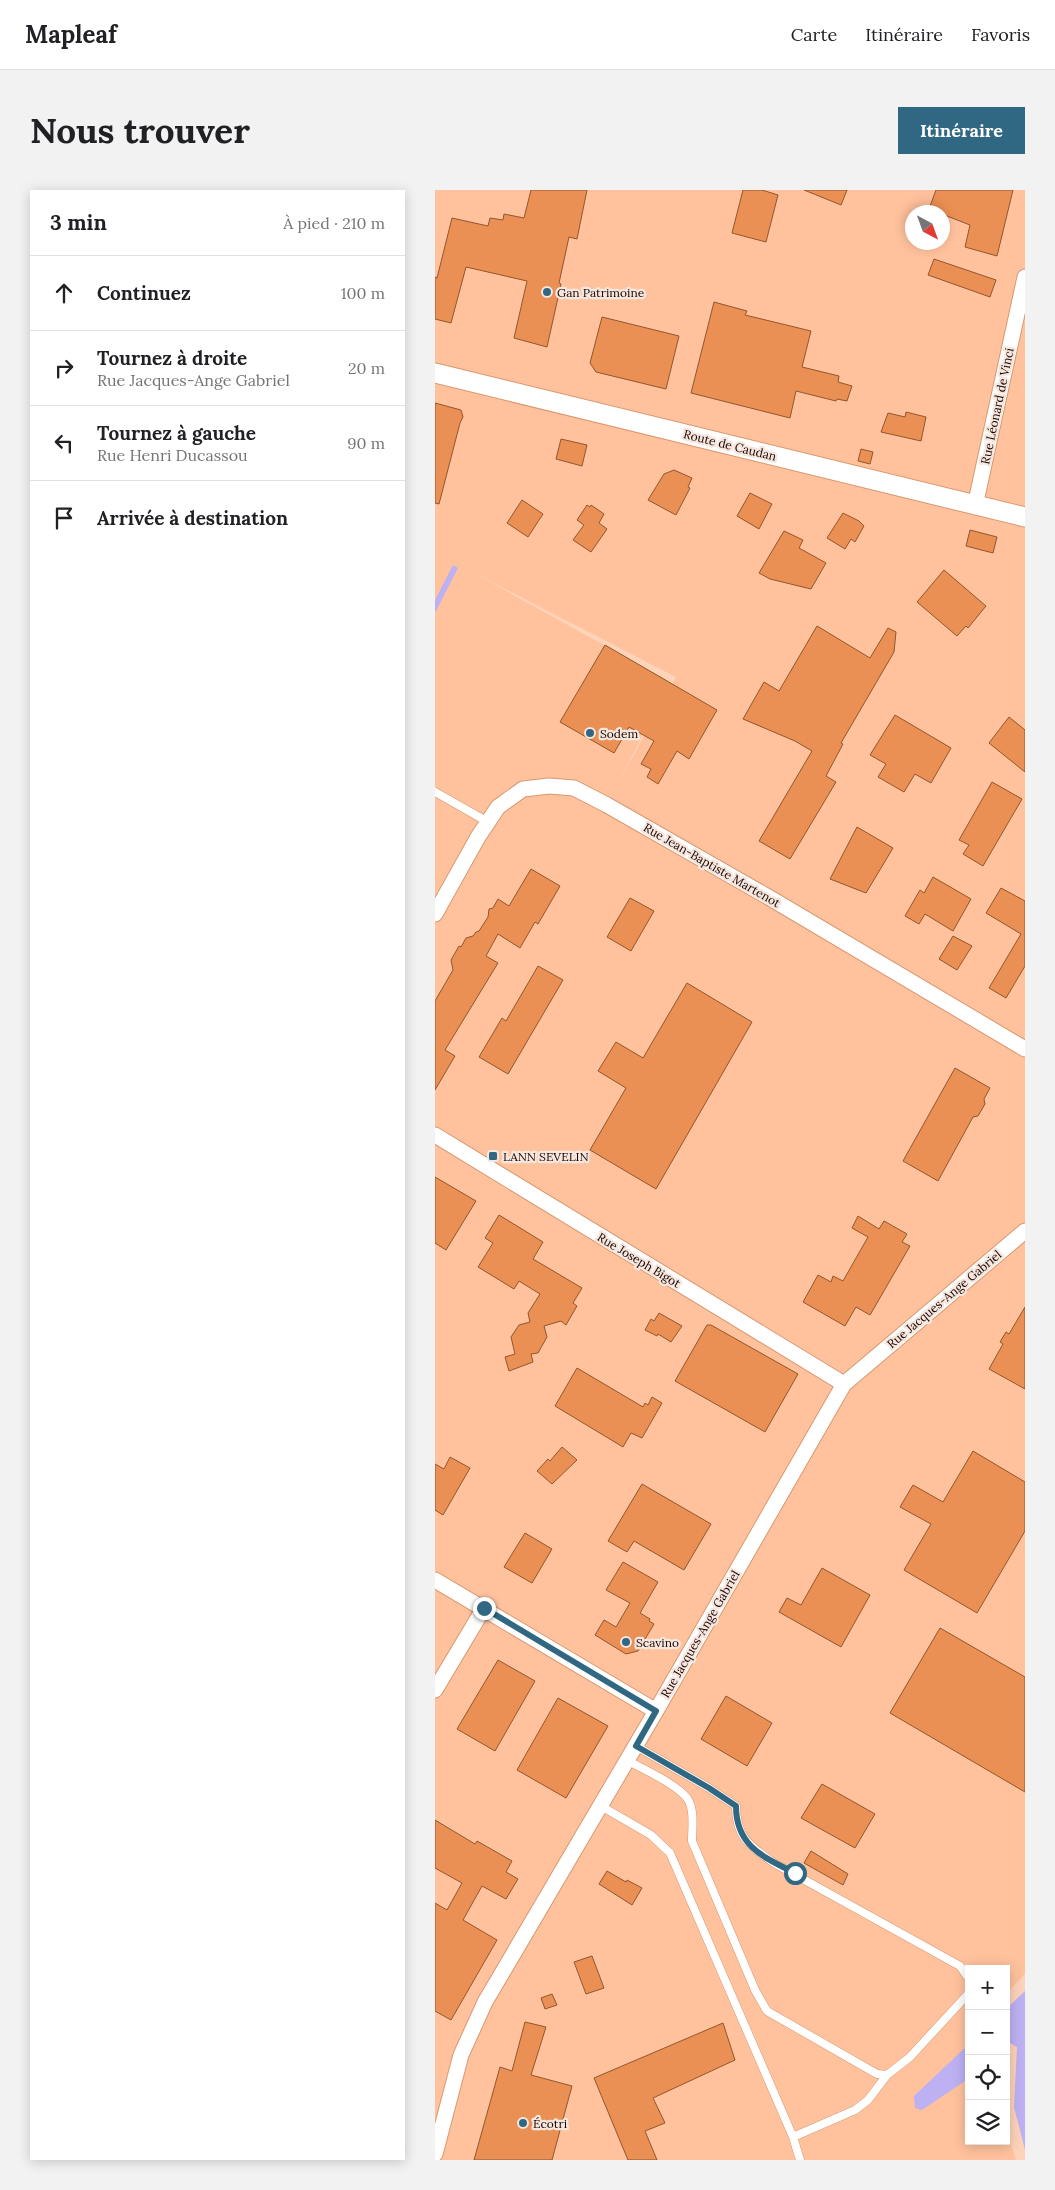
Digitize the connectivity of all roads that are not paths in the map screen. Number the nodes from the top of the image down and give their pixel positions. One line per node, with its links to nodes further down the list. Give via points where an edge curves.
1 (1025, 277): 3 (street, Rue Léonard de Vinci)
2 (435, 373): 3 (street, Route de Caudan)
3 (975, 506): 4 (street, Route de Caudan)
4 (1025, 517)
5 (435, 792): 6 (lane)
6 (488, 822): 7 (street, Rue Jean-Baptiste Martenot); 8 (street, Rue Jean-Baptiste Martenot, via 498,807 523,789 574,788 770,898)
7 (435, 914)
8 (1025, 1049)
9 (435, 1136): 11 (street, Rue Joseph Bigot)
10 (1025, 1230): 11 (street, Rue Jacques-Ange Gabriel)
11 (843, 1384): 15 (street, Rue Jacques-Ange Gabriel)
12 (435, 1580): 13 (street)
13 (484, 1608): 14 (street); 15 (street)
14 (435, 1690)
15 (656, 1711): 16 (street, Rue Jacques-Ange Gabriel)
16 (636, 1746): 17 (street, Rue Jacques-Ange Gabriel); 19 (lane, via 736,1806 743,1838 774,1863 960,1966)
17 (627, 1760): 18 (street, Rue Jacques-Ange Gabriel); 21 (lane, via 688,1799 693,1816 692,1841 755,1990 767,2011 877,2074)
18 (601, 1806): 22 (lane, via 651,1835 670,1853); 23 (street, Rue Jacques-Ange Gabriel, via 472,2028 461,2055)
19 (965, 1973)
20 (965, 1997): 21 (lane, via 910,2057)
21 (887, 2075): 22 (lane, via 855,2110)
22 (793, 2137): 24 (lane)
23 (435, 2154)
24 (800, 2160)

